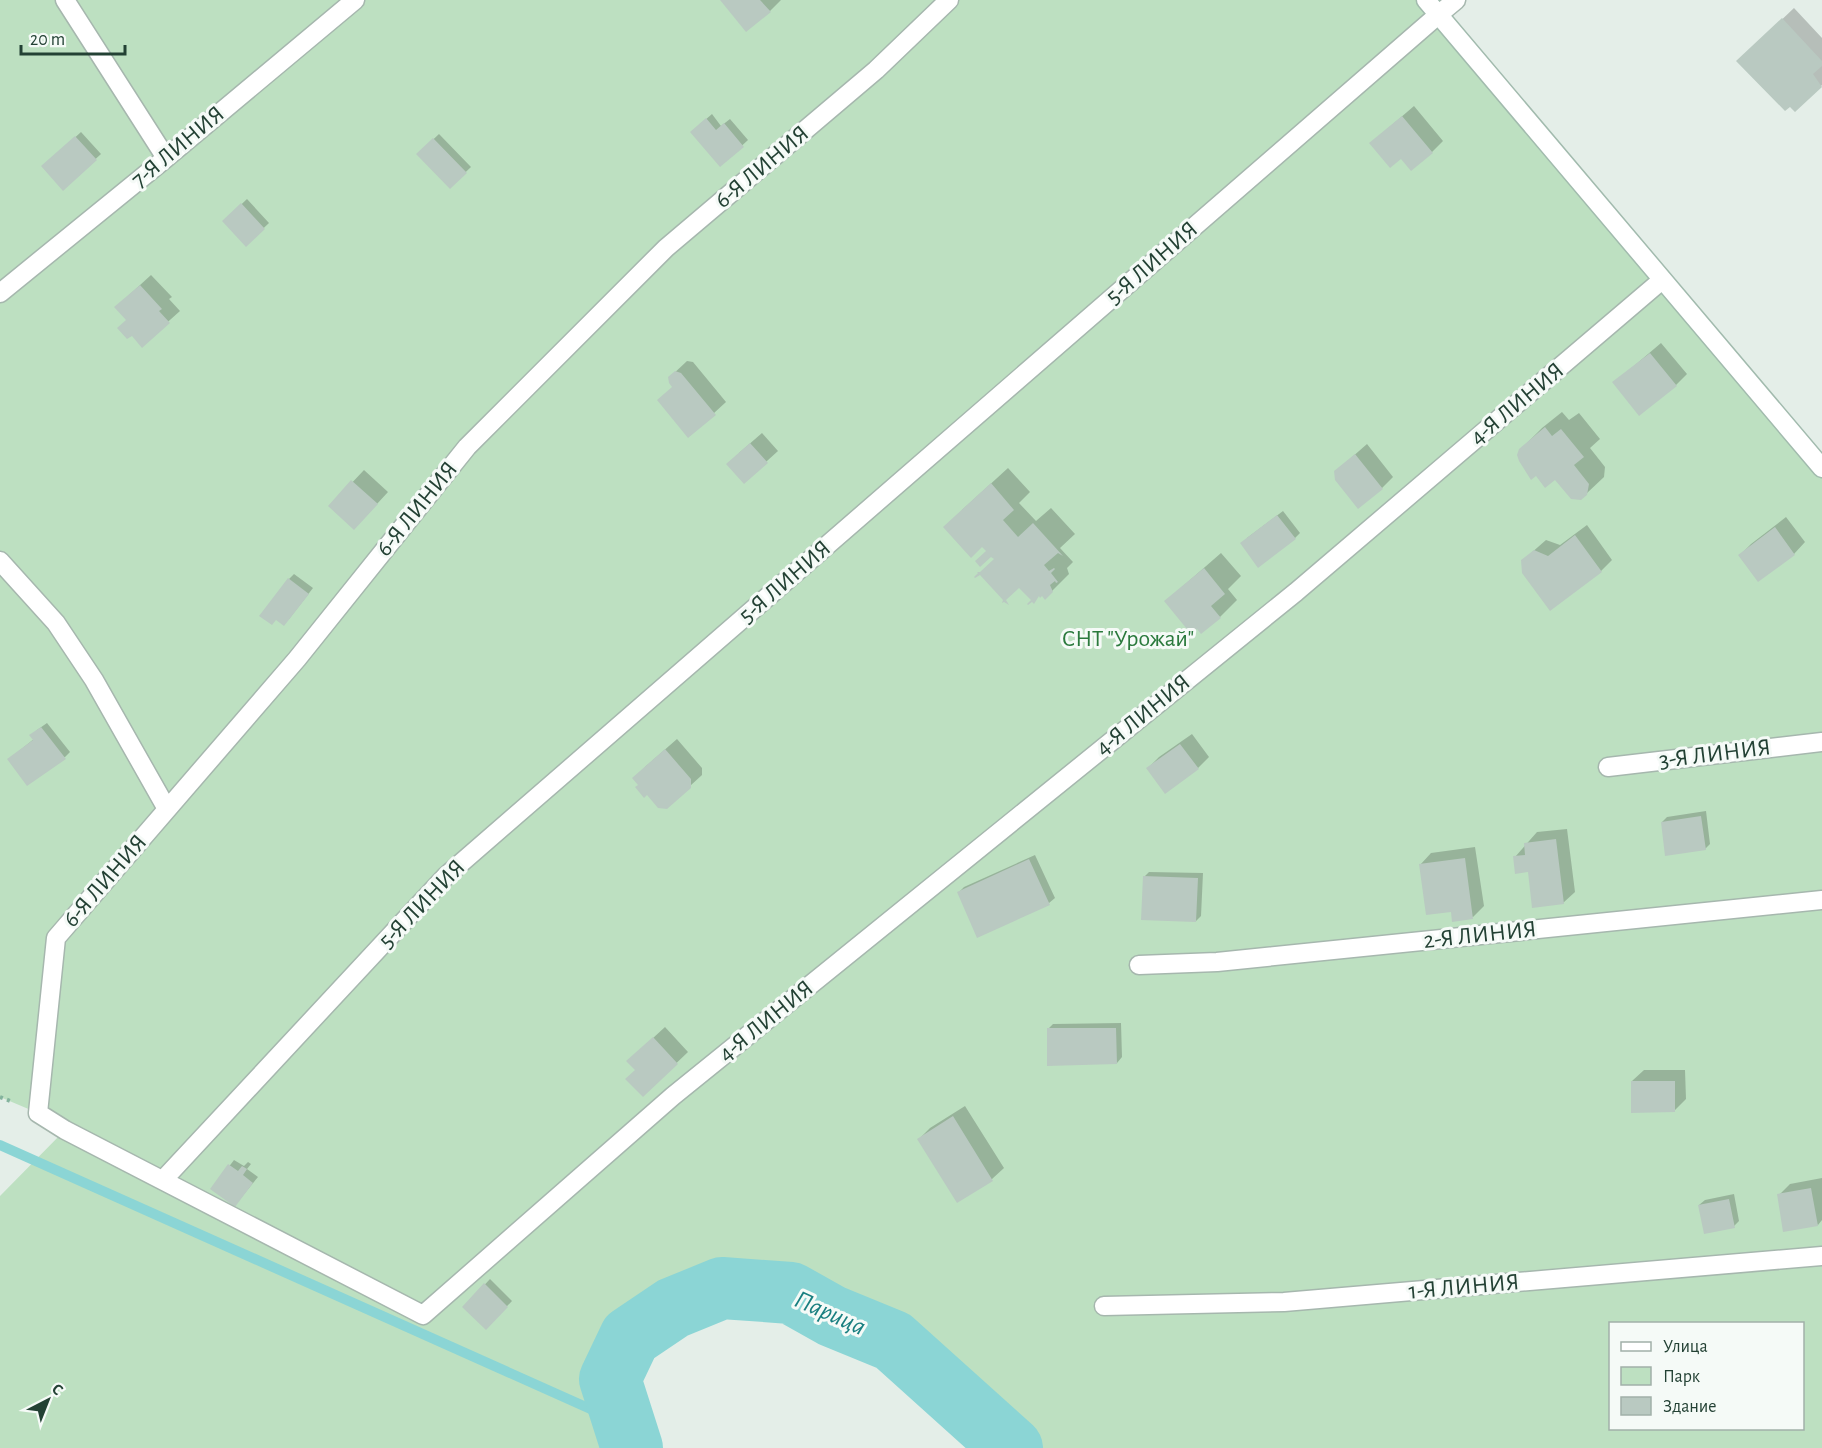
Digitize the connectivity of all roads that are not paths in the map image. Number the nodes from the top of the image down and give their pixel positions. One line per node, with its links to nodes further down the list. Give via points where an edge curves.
1 (65, 0): 7 (street)
2 (355, 0): 7 (street, 7-Я ЛИНИЯ)
3 (949, 0): 14 (street, 6-Я ЛИНИЯ, via 876,70 666,248 467,447 297,659)
4 (1426, 0): 6 (street)
5 (1456, 0): 6 (street, 5-Я ЛИНИЯ)
6 (1438, 15): 8 (street); 17 (street, 5-Я ЛИНИЯ, via 446,876)
7 (166, 158): 9 (street, 7-Я ЛИНИЯ)
8 (1662, 280): 10 (street); 17 (street, 4-Я ЛИНИЯ, via 1296,592 673,1096 423,1315)
9 (0, 293)
10 (1822, 468)
11 (0, 561): 14 (street, via 56,623 94,680)
12 (1822, 742): 13 (street, 3-Я ЛИНИЯ)
13 (1608, 767)
14 (167, 809): 17 (street, 6-Я ЛИНИЯ, via 56,938 38,1113)
15 (1822, 900): 16 (street, 2-Я ЛИНИЯ, via 1217,962)
16 (1138, 965)
17 (163, 1180)
18 (1822, 1256): 19 (street, 1-Я ЛИНИЯ, via 1284,1302)
19 (1104, 1306)

